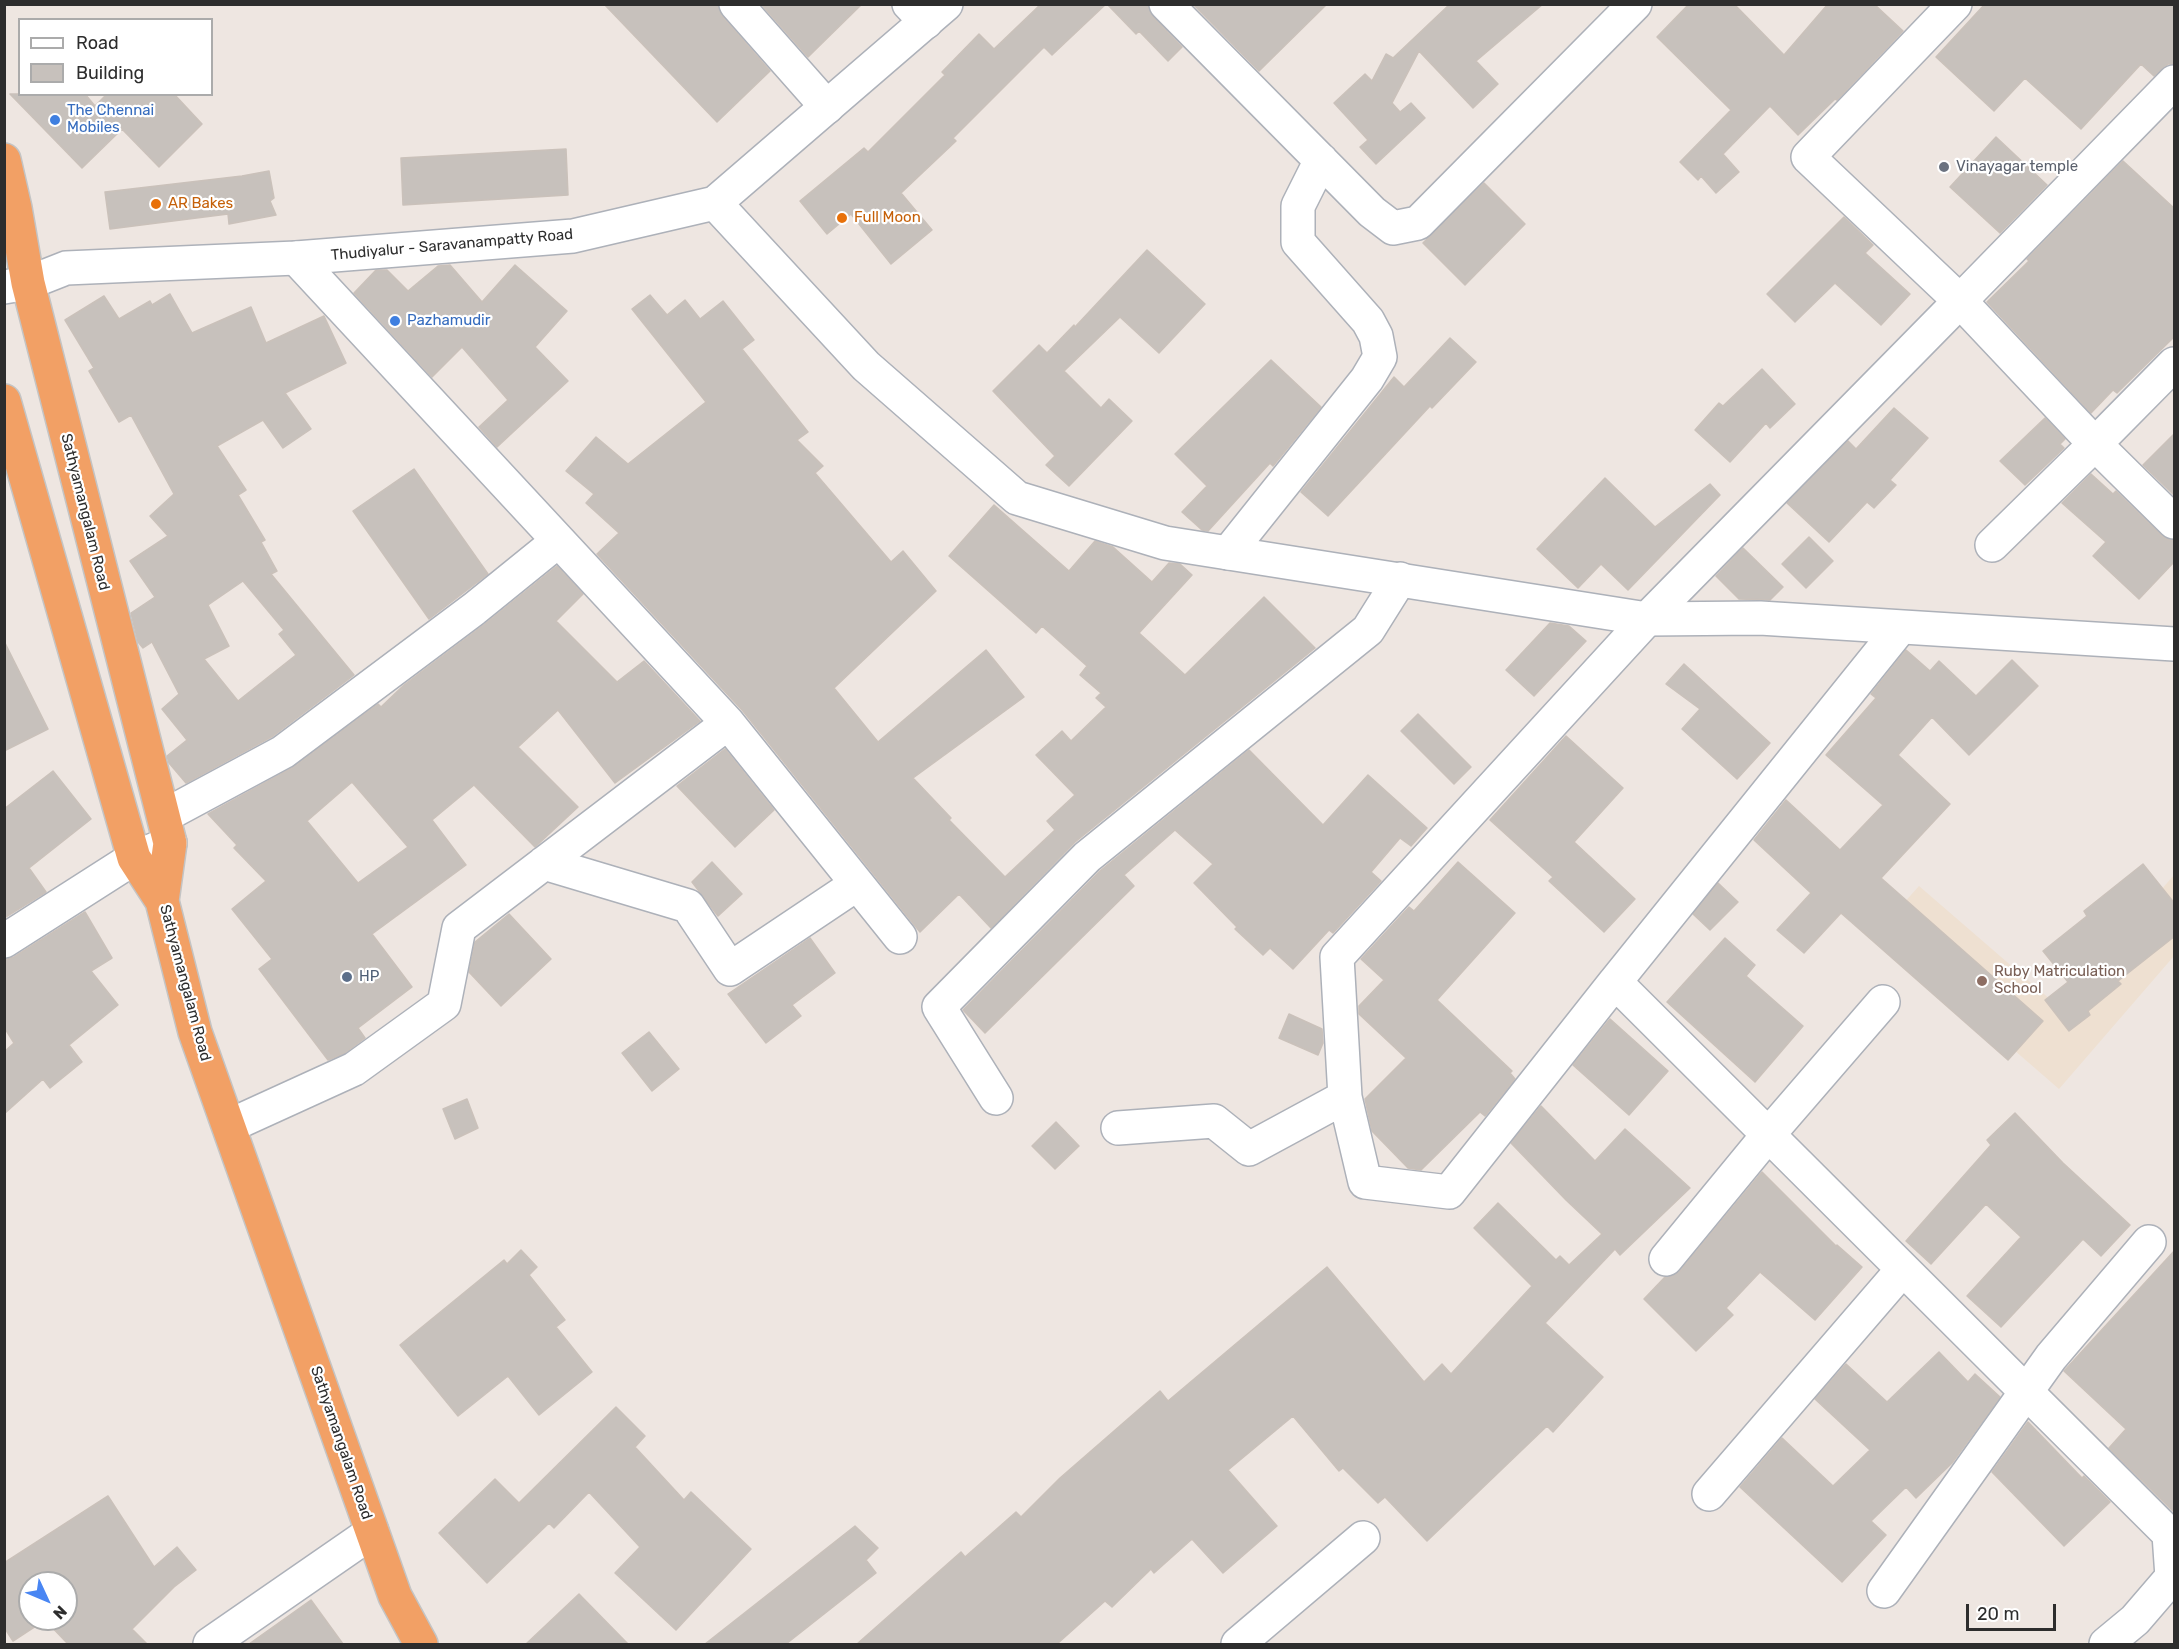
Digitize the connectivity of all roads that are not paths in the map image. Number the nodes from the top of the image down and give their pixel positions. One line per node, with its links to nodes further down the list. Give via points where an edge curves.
1 (736, 4): 7 (street)
2 (1166, 4): 9 (street)
3 (1635, 4): 9 (street, via 1418,223 1393,228)
4 (1955, 4): 13 (street, via 1808,157)
5 (927, 10): 7 (street, Thudiyalur - Saravanampatty Road)
6 (2175, 82): 13 (street)
7 (827, 106): 10 (street, Thudiyalur - Saravanampatty Road)
8 (4, 160): 12 (highway, Sathyamangalam Road, via 15,208)
9 (1321, 160): 20 (street, via 1298,206 1298,242 1368,321 1380,357 1368,379)
10 (715, 203): 11 (street, Thudiyalur - Saravanampatty Road, via 573,236); 20 (street, via 866,366 1017,498 1165,543)
11 (296, 258): 12 (street, Thudiyalur - Saravanampatty Road, via 66,268); 18 (street)
12 (16, 285): 26 (highway, Sathyamangalam Road)
13 (1960, 301): 16 (street); 22 (street)
14 (2175, 364): 16 (street)
15 (5, 410): 27 (highway)
16 (2095, 444): 17 (street); 19 (street)
17 (2175, 522)
18 (558, 541): 25 (street); 26 (street, via 283,752)
19 (1992, 545)
20 (1228, 553): 21 (street)
21 (1400, 579): 22 (street); 36 (street, via 1368,630 1087,857 939,1006)
22 (1647, 619): 23 (street, via 1760,618); 35 (street, via 1337,957)
23 (1900, 628): 24 (street); 33 (street)
24 (2175, 644)
25 (728, 723): 28 (street); 29 (street)
26 (167, 829): 27 (street); 30 (highway, Sathyamangalam Road)
27 (134, 858): 30 (highway); 32 (street)
28 (544, 863): 29 (street, via 688,906 730,969); 37 (street, via 459,928 444,1004 354,1069)
29 (857, 884): 31 (street)
30 (162, 901): 37 (highway, Sathyamangalam Road, via 195,1032)
31 (900, 937)
32 (4, 941)
33 (1615, 982): 35 (street, via 1449,1192 1365,1182); 39 (street)
34 (1883, 1002): 39 (street)
35 (1345, 1097): 38 (street, via 1249,1149 1214,1121)
36 (996, 1098)
37 (229, 1126): 45 (highway, Sathyamangalam Road)
38 (1118, 1128)
39 (1768, 1135): 41 (street); 42 (street)
40 (2149, 1242): 43 (street, via 2051,1357)
41 (1666, 1260)
42 (1903, 1269): 43 (street); 44 (street)
43 (2027, 1392): 46 (street); 49 (street)
44 (1709, 1494)
45 (372, 1532): 50 (street); 51 (highway, Sathyamangalam Road, via 395,1596)
46 (2172, 1534): 48 (street)
47 (1363, 1538): 52 (street)
48 (2173, 1574): 53 (street, via 2135,1620)
49 (1884, 1591)
50 (210, 1644)
51 (421, 1644)
52 (1238, 1644)
53 (2106, 1644)

